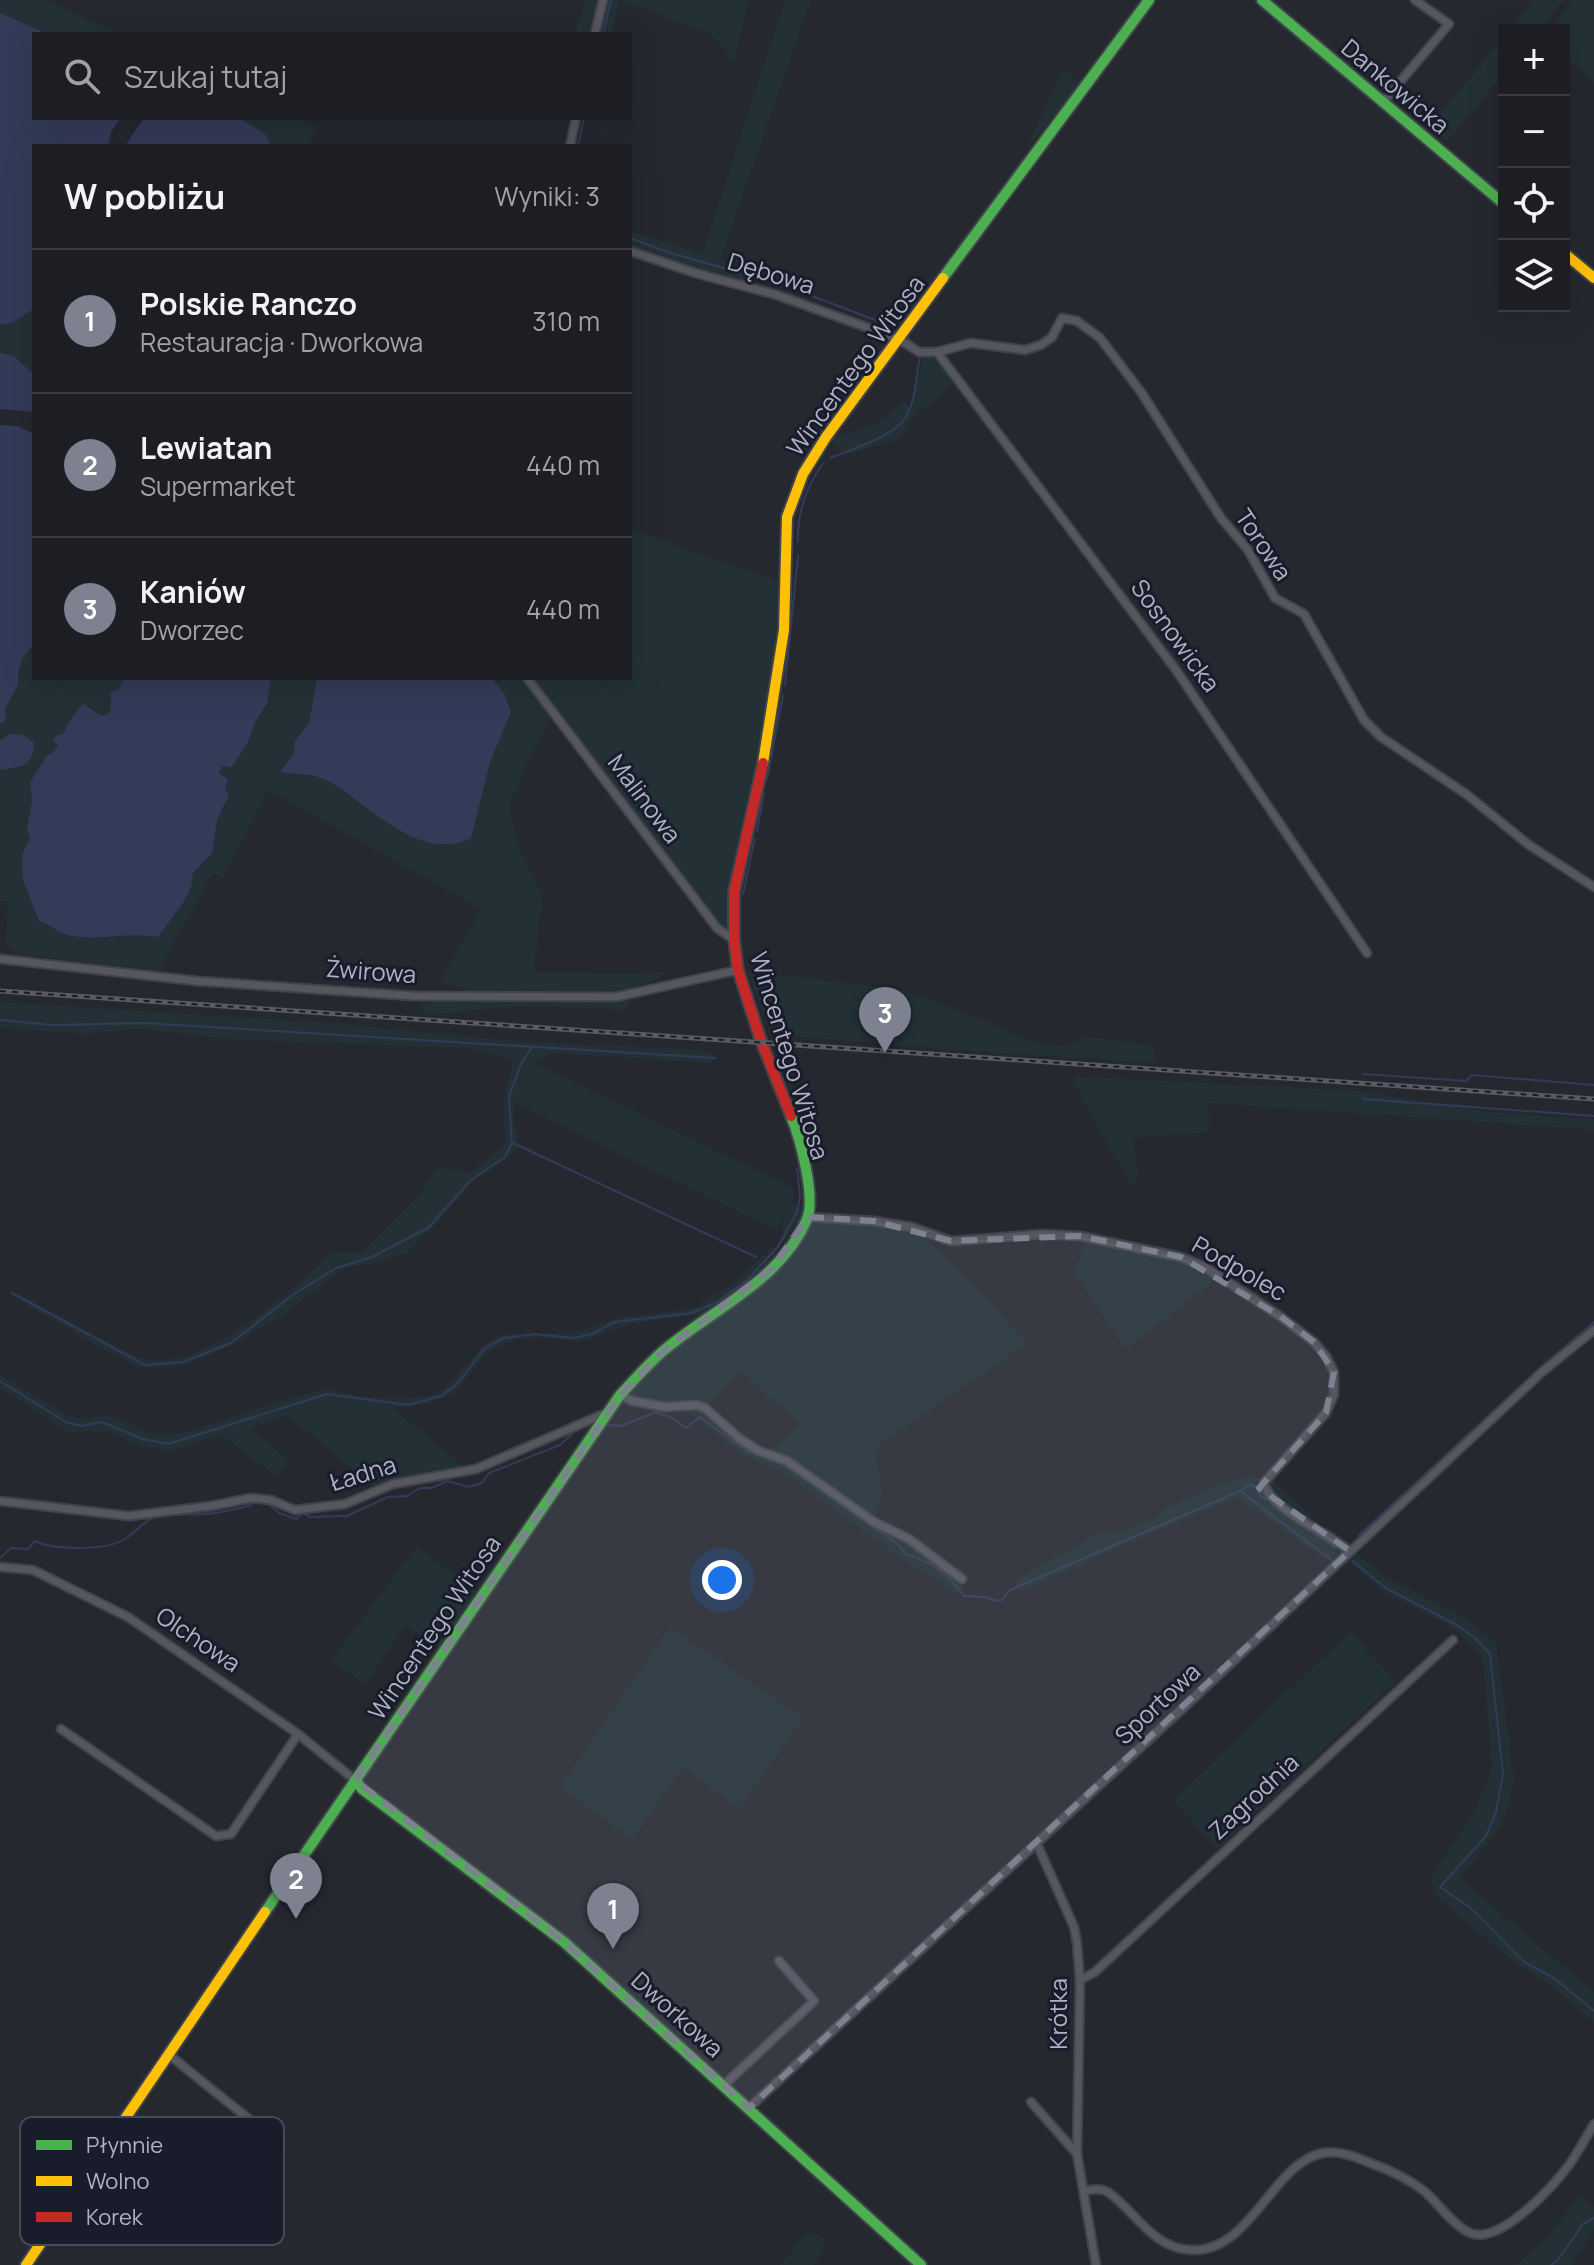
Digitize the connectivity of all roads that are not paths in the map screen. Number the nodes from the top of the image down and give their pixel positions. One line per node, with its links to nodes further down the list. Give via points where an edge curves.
1 (603, 0): 5 (street)
2 (1149, 0): 13 (street, Wincentego Witosa)
3 (1262, 0): 6 (street, Dankowicka)
4 (1415, 0): 6 (street, via 1449,24)
5 (595, 32)
6 (1382, 103): 9 (street, Dankowicka)
7 (576, 120): 8 (street)
8 (570, 144)
9 (1498, 199)
10 (632, 252): 13 (street, Dębowa)
11 (1570, 258): 12 (street)
12 (1594, 278)
13 (899, 339): 14 (street, via 919,352); 17 (street, Wincentego Witosa, via 826,437 803,474 787,517 784,630 764,757 734,892)
14 (937, 352): 16 (street, Torowa, via 971,343 1025,350 1052,337 1062,318 1077,321 1100,338 1248,550 1275,598 1304,614 1364,720 1529,845); 18 (street, Sosnowicka, via 1176,670)
15 (529, 680): 17 (street, Malinowa, via 717,928)
16 (1594, 887)
17 (734, 940): 20 (street, Wincentego Witosa)
18 (1367, 953)
19 (0, 959): 20 (street, Żwirowa, via 197,981 414,996 616,997)
20 (738, 970): 21 (street, Wincentego Witosa, via 796,1129 809,1193)
21 (808, 1217): 23 (street, Wincentego Witosa, via 772,1268 663,1351); 26 (street, Podpolec, via 912,1227 951,1241 1080,1236 1205,1267 1280,1316 1326,1356 1334,1372 1334,1395 1326,1413 1264,1483 1267,1494)
22 (1594, 1330): 26 (street, Sportowa)
23 (620, 1395): 24 (street, Wincentego Witosa); 28 (street, via 665,1407 705,1408 740,1439 787,1461)
24 (608, 1412): 25 (street, Ładna, via 476,1469 393,1484 345,1504 295,1510 251,1498 129,1516); 32 (street, Wincentego Witosa)
25 (0, 1501)
26 (1350, 1551): 33 (street, Sportowa)
27 (0, 1567): 31 (street, Olchowa, via 33,1570 128,1617)
28 (962, 1579)
29 (1453, 1640): 35 (street, Zagrodnia, via 1095,1972)
30 (61, 1729): 31 (street, via 216,1836 231,1834)
31 (298, 1734): 32 (street, Olchowa)
32 (355, 1780): 36 (street, Wincentego Witosa); 37 (street, Dworkowa, via 564,1942)
33 (1037, 1844): 35 (street, Krótka, via 1074,1927); 39 (street, Sportowa)
34 (779, 1961): 37 (street, via 814,2001)
35 (1080, 1980): 43 (street, Krótka)
36 (168, 2054): 40 (street, Wincentego Witosa); 41 (street)
37 (724, 2085): 39 (street, Dworkowa)
38 (1031, 2102): 43 (street)
39 (749, 2108): 47 (street, Dworkowa)
40 (126, 2117)
41 (246, 2117)
42 (1594, 2124): 44 (street, via 1541,2198 1486,2235 1472,2235 1460,2227 1397,2173 1329,2152 1311,2155 1230,2239 1213,2247 1167,2245 1106,2191)
43 (1077, 2154): 44 (street, Krótka)
44 (1085, 2191): 48 (street, Krótka)
45 (39, 2245): 46 (street, Wincentego Witosa)
46 (26, 2265)
47 (921, 2265)
48 (1096, 2265)

